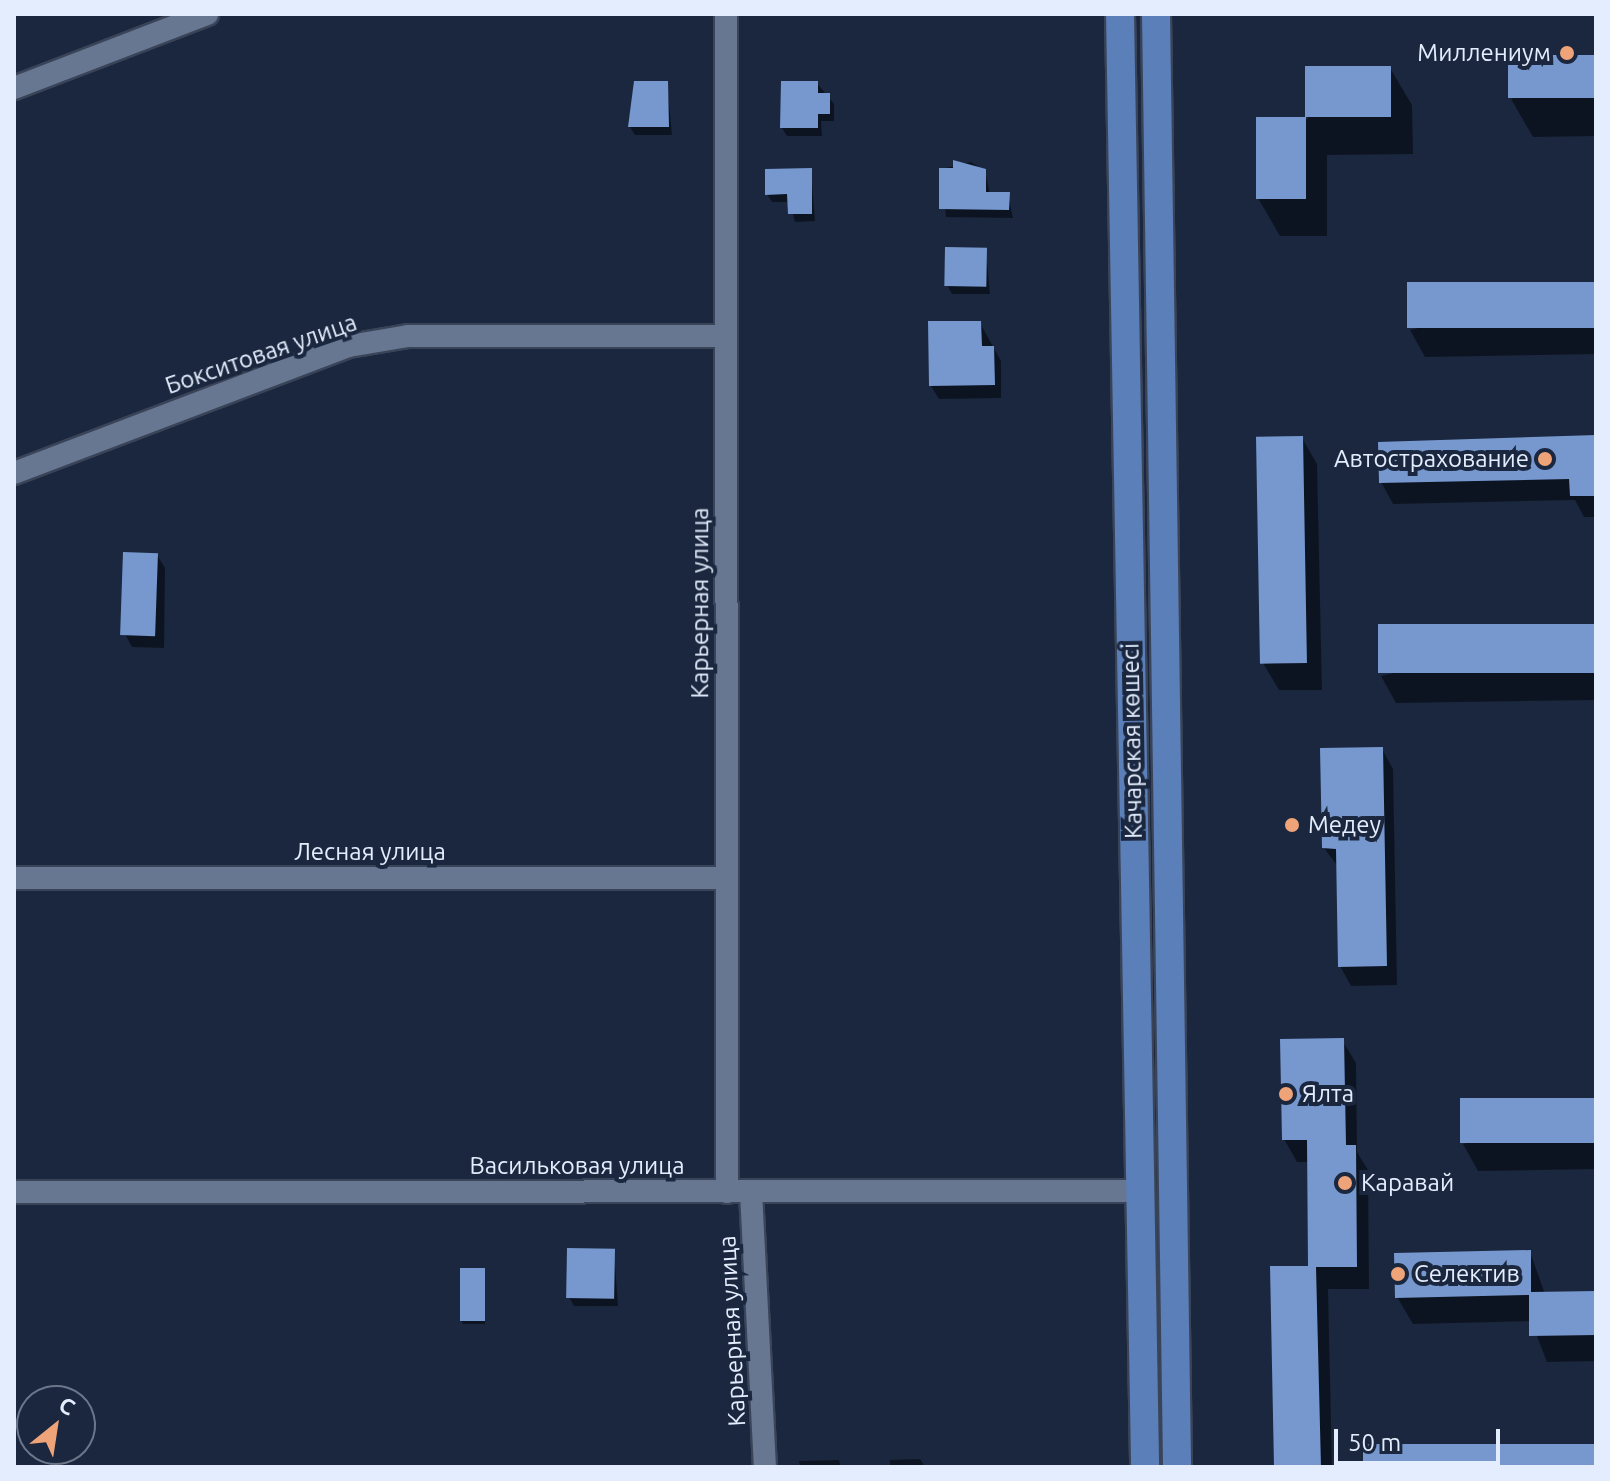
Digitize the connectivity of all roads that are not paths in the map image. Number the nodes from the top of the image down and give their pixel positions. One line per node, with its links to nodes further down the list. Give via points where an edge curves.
1 (207, 14): 5 (street)
2 (726, 14): 8 (street, Карьерная улица)
3 (1120, 14): 7 (main road, Качарская көшесі)
4 (1156, 14): 6 (main road, Качарская көшесі)
5 (14, 88)
6 (1158, 205): 7 (street); 10 (main road, Качарская көшесі)
7 (1123, 206): 11 (main road, Качарская көшесі)
8 (726, 336): 9 (street, Бокситовая улица, via 408,336 349,346); 13 (street, Карьерная улица)
9 (14, 473)
10 (1168, 844): 11 (street); 20 (main road, Качарская көшесі)
11 (1134, 845): 14 (main road, Качарская көшесі)
12 (14, 878): 13 (street, Лесная улица)
13 (727, 878): 16 (street, Карьерная улица)
14 (1140, 1191): 17 (street, Васильковая улица); 19 (main road, Качарская көшесі)
15 (14, 1192): 16 (street, Васильковая улица)
16 (727, 1192): 17 (street, Васильковая улица)
17 (751, 1192): 18 (street, Карьерная улица)
18 (765, 1467)
19 (1145, 1467)
20 (1177, 1467)

